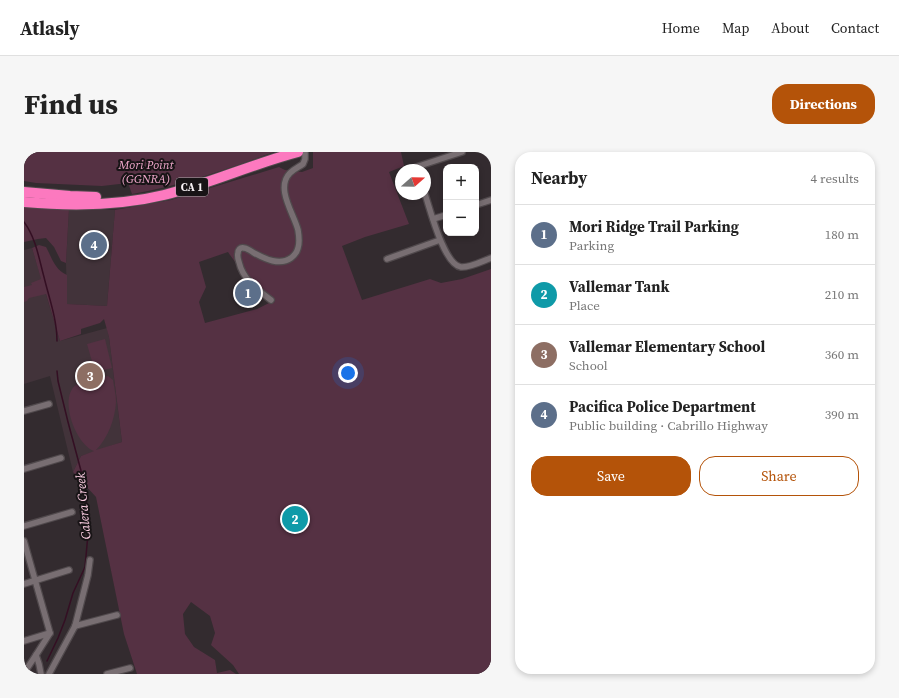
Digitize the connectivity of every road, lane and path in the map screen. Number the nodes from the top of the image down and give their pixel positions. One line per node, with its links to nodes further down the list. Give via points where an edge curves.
1 (274, 152): 6 (highway, CA 1, via 180,184 132,194 86,197)
2 (298, 152): 9 (highway, CA 1, via 156,197 82,204)
3 (305, 152): 16 (street, via 303,164 290,173 285,190 298,229 298,249 295,255 284,261 274,261 245,248 238,250 237,254 245,277)
4 (462, 152): 5 (street)
5 (430, 164)
6 (24, 192)
7 (427, 200): 12 (street)
8 (491, 200): 10 (street)
9 (24, 202)
10 (479, 204)
11 (443, 216): 12 (street)
12 (433, 219): 13 (street)
13 (440, 240): 14 (street, via 452,262 460,267); 15 (street)
14 (491, 258)
15 (386, 259)
16 (272, 300)
17 (49, 404): 18 (street)
18 (24, 410)
19 (61, 458): 20 (street)
20 (24, 469)
21 (72, 512): 22 (street)
22 (24, 526)
23 (24, 541): 26 (street)
24 (90, 560): 29 (street)
25 (69, 570): 26 (street)
26 (36, 581): 27 (street); 30 (street)
27 (24, 584)
28 (117, 615): 29 (street)
29 (75, 626): 36 (street)
30 (50, 632): 31 (street); 32 (street)
31 (24, 641)
32 (36, 655): 34 (street); 35 (street)
33 (130, 668): 37 (street)
34 (24, 673)
35 (41, 674)
36 (49, 674)
37 (108, 674)

